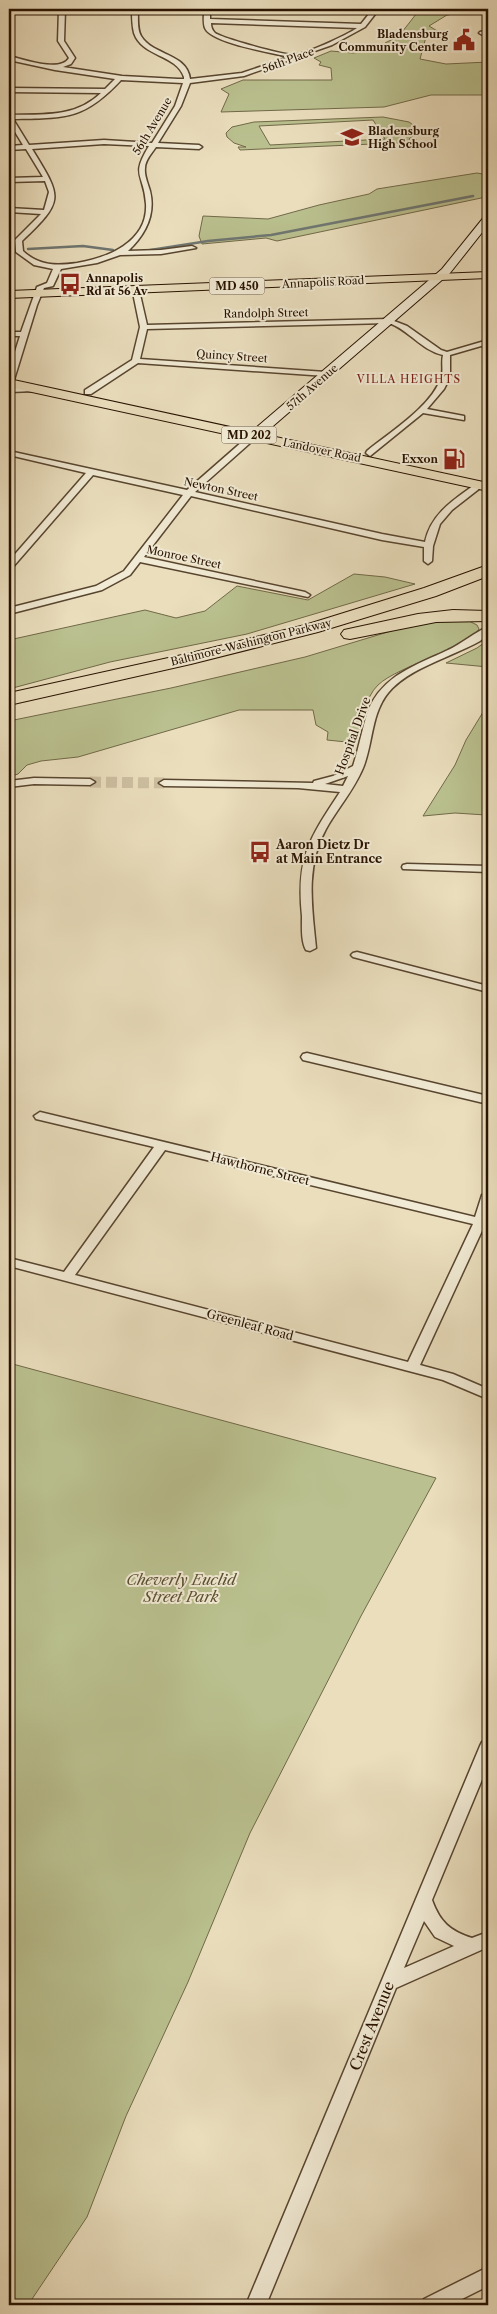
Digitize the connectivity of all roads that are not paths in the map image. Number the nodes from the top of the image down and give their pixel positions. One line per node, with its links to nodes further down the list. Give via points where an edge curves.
1 (62, 9): 11 (street, via 60,41 72,58 69,63)
2 (136, 9): 13 (street, via 140,39 182,66)
3 (207, 9): 5 (street)
4 (376, 9): 6 (street, 56th Place)
5 (207, 21): 6 (street); 9 (street, via 209,30 218,37)
6 (363, 26): 9 (street, 56th Place, via 338,41)
7 (488, 32): 8 (street, via 482,33)
8 (488, 36)
9 (295, 57): 13 (street, 56th Place, via 232,77)
10 (9, 58): 11 (street, 56th Place)
11 (54, 68): 12 (street, 56th Place)
12 (120, 77): 13 (street, 56th Place); 15 (street)
13 (187, 80): 17 (street, 56th Avenue, via 182,96)
14 (9, 90): 15 (street)
15 (105, 91): 16 (street, via 87,107 72,112)
16 (9, 117): 18 (street)
17 (152, 145): 18 (street, via 87,142); 19 (street); 29 (street, 56th Avenue, via 141,170 148,215 133,240)
18 (26, 146): 20 (street); 21 (street)
19 (199, 147)
20 (9, 148)
21 (47, 179): 22 (street); 24 (street, via 53,195)
22 (9, 180)
23 (9, 210): 24 (street)
24 (47, 212): 27 (street)
25 (488, 219): 32 (street, 57th Avenue)
26 (9, 239): 27 (street)
27 (20, 240): 34 (street, via 20,252)
28 (192, 248): 29 (street, via 156,253)
29 (119, 253): 30 (street)
30 (58, 267): 34 (street); 34 (street, via 50,284)
31 (488, 269): 32 (main road, Annapolis Road / MD 450)
32 (441, 274): 33 (main road, Annapolis Road / MD 450); 34 (main road, Annapolis Road / MD 450); 36 (main road, Annapolis Road / MD 450); 38 (street, 57th Avenue)
33 (488, 275)
34 (41, 280): 35 (main road, Annapolis Road / MD 450); 36 (main road, Annapolis Road / MD 450); 37 (main road, Annapolis Road / MD 450); 41 (street)
35 (9, 289)
36 (135, 290): 39 (street)
37 (9, 295)
38 (389, 321): 39 (street, Randolph Street); 43 (street, via 401,324 434,351); 45 (street, 57th Avenue)
39 (144, 327): 44 (street)
40 (9, 334): 41 (street)
41 (25, 334): 46 (street)
42 (488, 342): 43 (street)
43 (447, 354): 50 (street, via 447,375 442,387)
44 (136, 361): 45 (street, Quincy Street); 49 (street)
45 (326, 374): 52 (street, 57th Avenue)
46 (9, 380): 47 (main road, Landover Road / MD 202); 49 (main road, Landover Road / MD 202)
47 (37, 389): 48 (street); 52 (main road, Landover Road / MD 202)
48 (9, 390)
49 (88, 392): 52 (main road, Landover Road / MD 202)
50 (421, 410): 51 (street); 54 (street)
51 (461, 418)
52 (257, 433): 54 (main road, Landover Road / MD 202); 56 (main road, Landover Road / MD 202); 57 (street, 57th Avenue)
53 (9, 453): 55 (street, Newton Street)
54 (370, 453): 56 (main road, Landover Road / MD 202)
55 (91, 472): 57 (street, Newton Street); 61 (street)
56 (486, 483): 58 (street, via 445,512 436,523)
57 (188, 494): 58 (street, Newton Street); 59 (street, 57th Avenue)
58 (428, 545): 60 (street)
59 (139, 558): 64 (street, Monroe Street); 65 (street, Monroe Street, via 127,573 99,588)
60 (428, 561)
61 (9, 566)
62 (488, 570): 69 (highway, Baltimore-Washington Parkway, via 318,627)
63 (488, 584): 68 (highway, Baltimore-Washington Parkway)
64 (305, 595)
65 (9, 612)
66 (488, 616): 68 (highway, via 455,614 428,617)
67 (488, 630): 71 (street, Hospital Drive, via 467,646 404,675 386,689 377,704)
68 (350, 634): 70 (highway, Baltimore-Washington Parkway)
69 (9, 699)
70 (9, 712)
71 (358, 768): 75 (street, via 327,781); 76 (street, Hospital Drive)
72 (90, 782): 73 (street)
73 (9, 784)
74 (164, 784): 75 (street, Hospital Drive)
75 (298, 785): 76 (street, Hospital Drive)
76 (346, 789): 79 (street, via 309,854)
77 (407, 867): 78 (street)
78 (488, 869)
79 (310, 948)
80 (357, 955): 81 (street)
81 (488, 989)
82 (308, 1057): 83 (street)
83 (488, 1100)
84 (40, 1116): 85 (street, Hawthorne Street)
85 (162, 1145): 87 (street, Hawthorne Street); 89 (street)
86 (488, 1196): 87 (street)
87 (480, 1222): 90 (street)
88 (9, 1262): 89 (street, Greenleaf Road)
89 (67, 1277): 90 (street, Greenleaf Road)
90 (412, 1368): 91 (street, Greenleaf Road, via 466,1383)
91 (488, 1394)
92 (488, 1746): 93 (street, Crest Avenue)
93 (424, 1900): 94 (street, via 430,1921 439,1931 451,1938); 95 (street, Crest Avenue)
94 (481, 1943): 95 (street)
95 (389, 1983): 97 (street, Crest Avenue)
96 (488, 2276): 98 (street)
97 (256, 2305)
98 (431, 2305)

